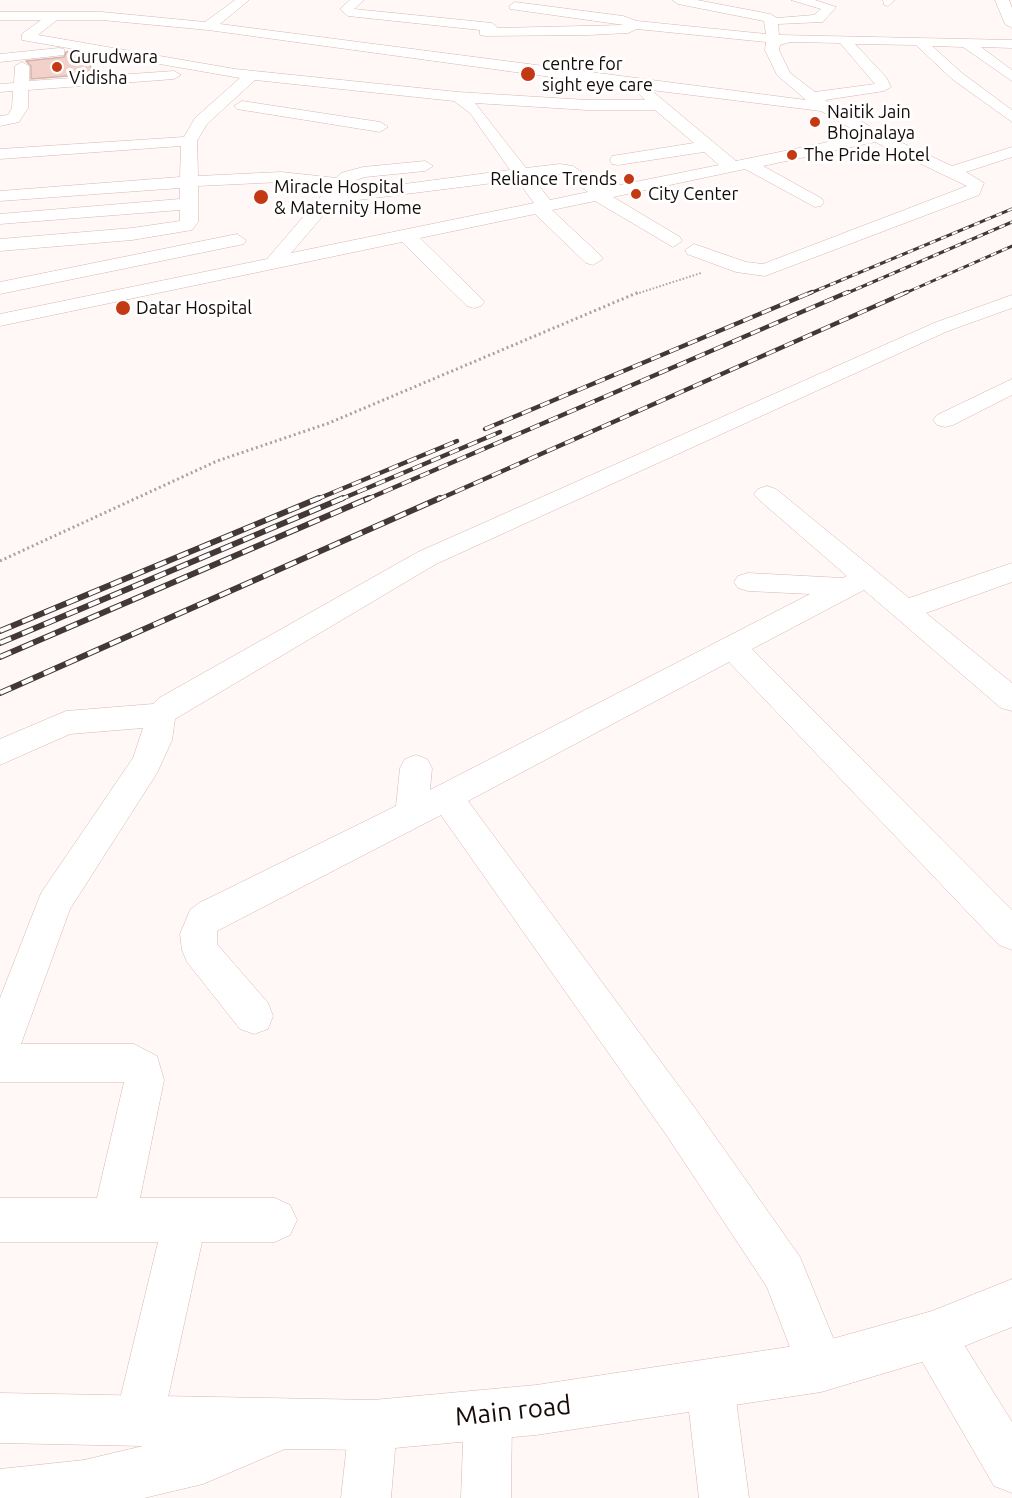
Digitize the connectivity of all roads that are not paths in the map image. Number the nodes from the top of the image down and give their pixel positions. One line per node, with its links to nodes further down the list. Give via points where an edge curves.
1 (243, 0): 20 (street)
2 (358, 0): 16 (street, via 346,9 348,12)
3 (406, 0): 16 (street)
4 (678, 0): 11 (street)
5 (766, 0): 12 (street)
6 (797, 0): 18 (street, via 830,7 818,19)
7 (1002, 0): 17 (main road)
8 (40, 2): 13 (street)
9 (518, 3): 19 (street); 21 (street)
10 (118, 4): 15 (street)
11 (726, 9): 12 (street); 22 (street)
12 (749, 12): 18 (street)
13 (7, 16): 14 (street)
14 (54, 16): 15 (street); 34 (street)
15 (107, 16): 20 (street)
16 (400, 18): 21 (street)
17 (1011, 20)
18 (772, 21): 23 (street)
19 (634, 25): 21 (street, via 588,31); 22 (street)
20 (208, 26): 32 (street, via 447,57)
21 (488, 30): 32 (street)
22 (732, 34): 23 (street)
23 (776, 39): 24 (street); 45 (street, via 771,45 784,75)
24 (843, 39): 26 (street); 45 (street, via 882,80 884,87)
25 (614, 40): 30 (street)
26 (919, 41): 27 (street); 55 (street, via 957,76)
27 (967, 43): 29 (street); 39 (street)
28 (0, 44): 34 (street)
29 (1012, 44)
30 (562, 45)
31 (518, 46): 32 (street)
32 (467, 50): 35 (street); 43 (street)
33 (0, 58): 34 (street)
34 (23, 58): 36 (street); 37 (street); 37 (street, via 98,48); 41 (street); 48 (street)
35 (549, 71): 40 (street); 47 (street)
36 (0, 73)
37 (232, 73): 38 (street)
38 (253, 74): 43 (street); 59 (street, via 201,121)
39 (1012, 77)
40 (634, 83): 50 (street); 53 (street)
41 (0, 88)
42 (270, 90): 43 (street, via 408,107)
43 (434, 93): 44 (street)
44 (458, 97): 47 (street); 63 (street, via 475,110)
45 (811, 97): 53 (street)
46 (293, 99): 54 (street)
47 (518, 101): 50 (street)
48 (20, 102): 49 (street); 56 (street, via 17,116)
49 (0, 104)
50 (660, 105): 60 (street)
51 (242, 106): 54 (street)
52 (854, 109): 53 (street)
53 (829, 110): 58 (street)
54 (277, 111): 57 (street)
55 (1012, 117)
56 (0, 121)
57 (380, 127)
58 (877, 137): 67 (street); 68 (street)
59 (189, 141): 62 (street); 70 (street, via 182,160)
60 (708, 146): 65 (street); 67 (street)
61 (1012, 152): 68 (street)
62 (0, 154)
63 (509, 158): 64 (street); 69 (street)
64 (486, 160)
65 (618, 160)
66 (441, 164): 71 (street, via 363,172)
67 (740, 166): 72 (street); 75 (street)
68 (952, 171): 83 (street, via 975,183 973,191 765,270 728,264)
69 (522, 174): 72 (street, via 567,170); 74 (street); 77 (street)
70 (189, 182): 71 (street, via 281,177); 73 (street); 76 (street)
71 (340, 184): 74 (street)
72 (599, 195): 77 (street); 81 (street)
73 (0, 196)
74 (327, 200): 85 (street)
75 (815, 202)
76 (188, 204): 78 (street); 82 (street, via 189,222 176,228)
77 (541, 207): 79 (street); 84 (street)
78 (0, 219)
79 (406, 235): 85 (street); 88 (street)
80 (237, 240): 86 (street)
81 (673, 241)
82 (0, 245)
83 (694, 250)
84 (593, 259)
85 (274, 262): 89 (street)
86 (2, 282): 89 (street)
87 (1012, 301): 99 (street, via 941,327 427,558)
88 (474, 302)
89 (8, 318)
90 (1012, 386): 91 (street)
91 (945, 420)
92 (767, 494): 95 (street)
93 (1012, 572): 96 (street)
94 (748, 582): 95 (street)
95 (856, 582): 96 (street); 97 (street)
96 (905, 610): 98 (street)
97 (732, 647): 102 (street); 103 (street)
98 (1012, 700)
99 (160, 715): 100 (street, via 66,723); 105 (street, via 156,740 146,764 54,904)
100 (0, 753)
101 (416, 768): 102 (street)
102 (429, 805): 104 (street, via 203,921 198,934 200,950); 113 (street, via 681,1122 778,1264)
103 (1012, 934)
104 (254, 1016)
105 (0, 1049)
106 (0, 1063): 108 (street, via 134,1063 142,1070 144,1080)
107 (0, 1220): 108 (street)
108 (114, 1220): 109 (street)
109 (185, 1220): 110 (street); 117 (street)
110 (275, 1220)
111 (1012, 1303): 112 (main road, Main road)
112 (932, 1335): 113 (main road, Main road); 120 (street)
113 (821, 1366): 114 (main road, Main road)
114 (710, 1385): 115 (main road, Main road); 124 (street)
115 (488, 1415): 119 (main road, Main road); 123 (street)
116 (0, 1418): 117 (main road, Main road)
117 (139, 1420): 118 (main road, Main road)
118 (285, 1422): 119 (main road, Main road); 121 (main road, via 203,1458 84,1486)
119 (373, 1425): 122 (street)
120 (1012, 1468)
121 (0, 1495)
122 (366, 1498)
123 (486, 1498)
124 (724, 1498)

